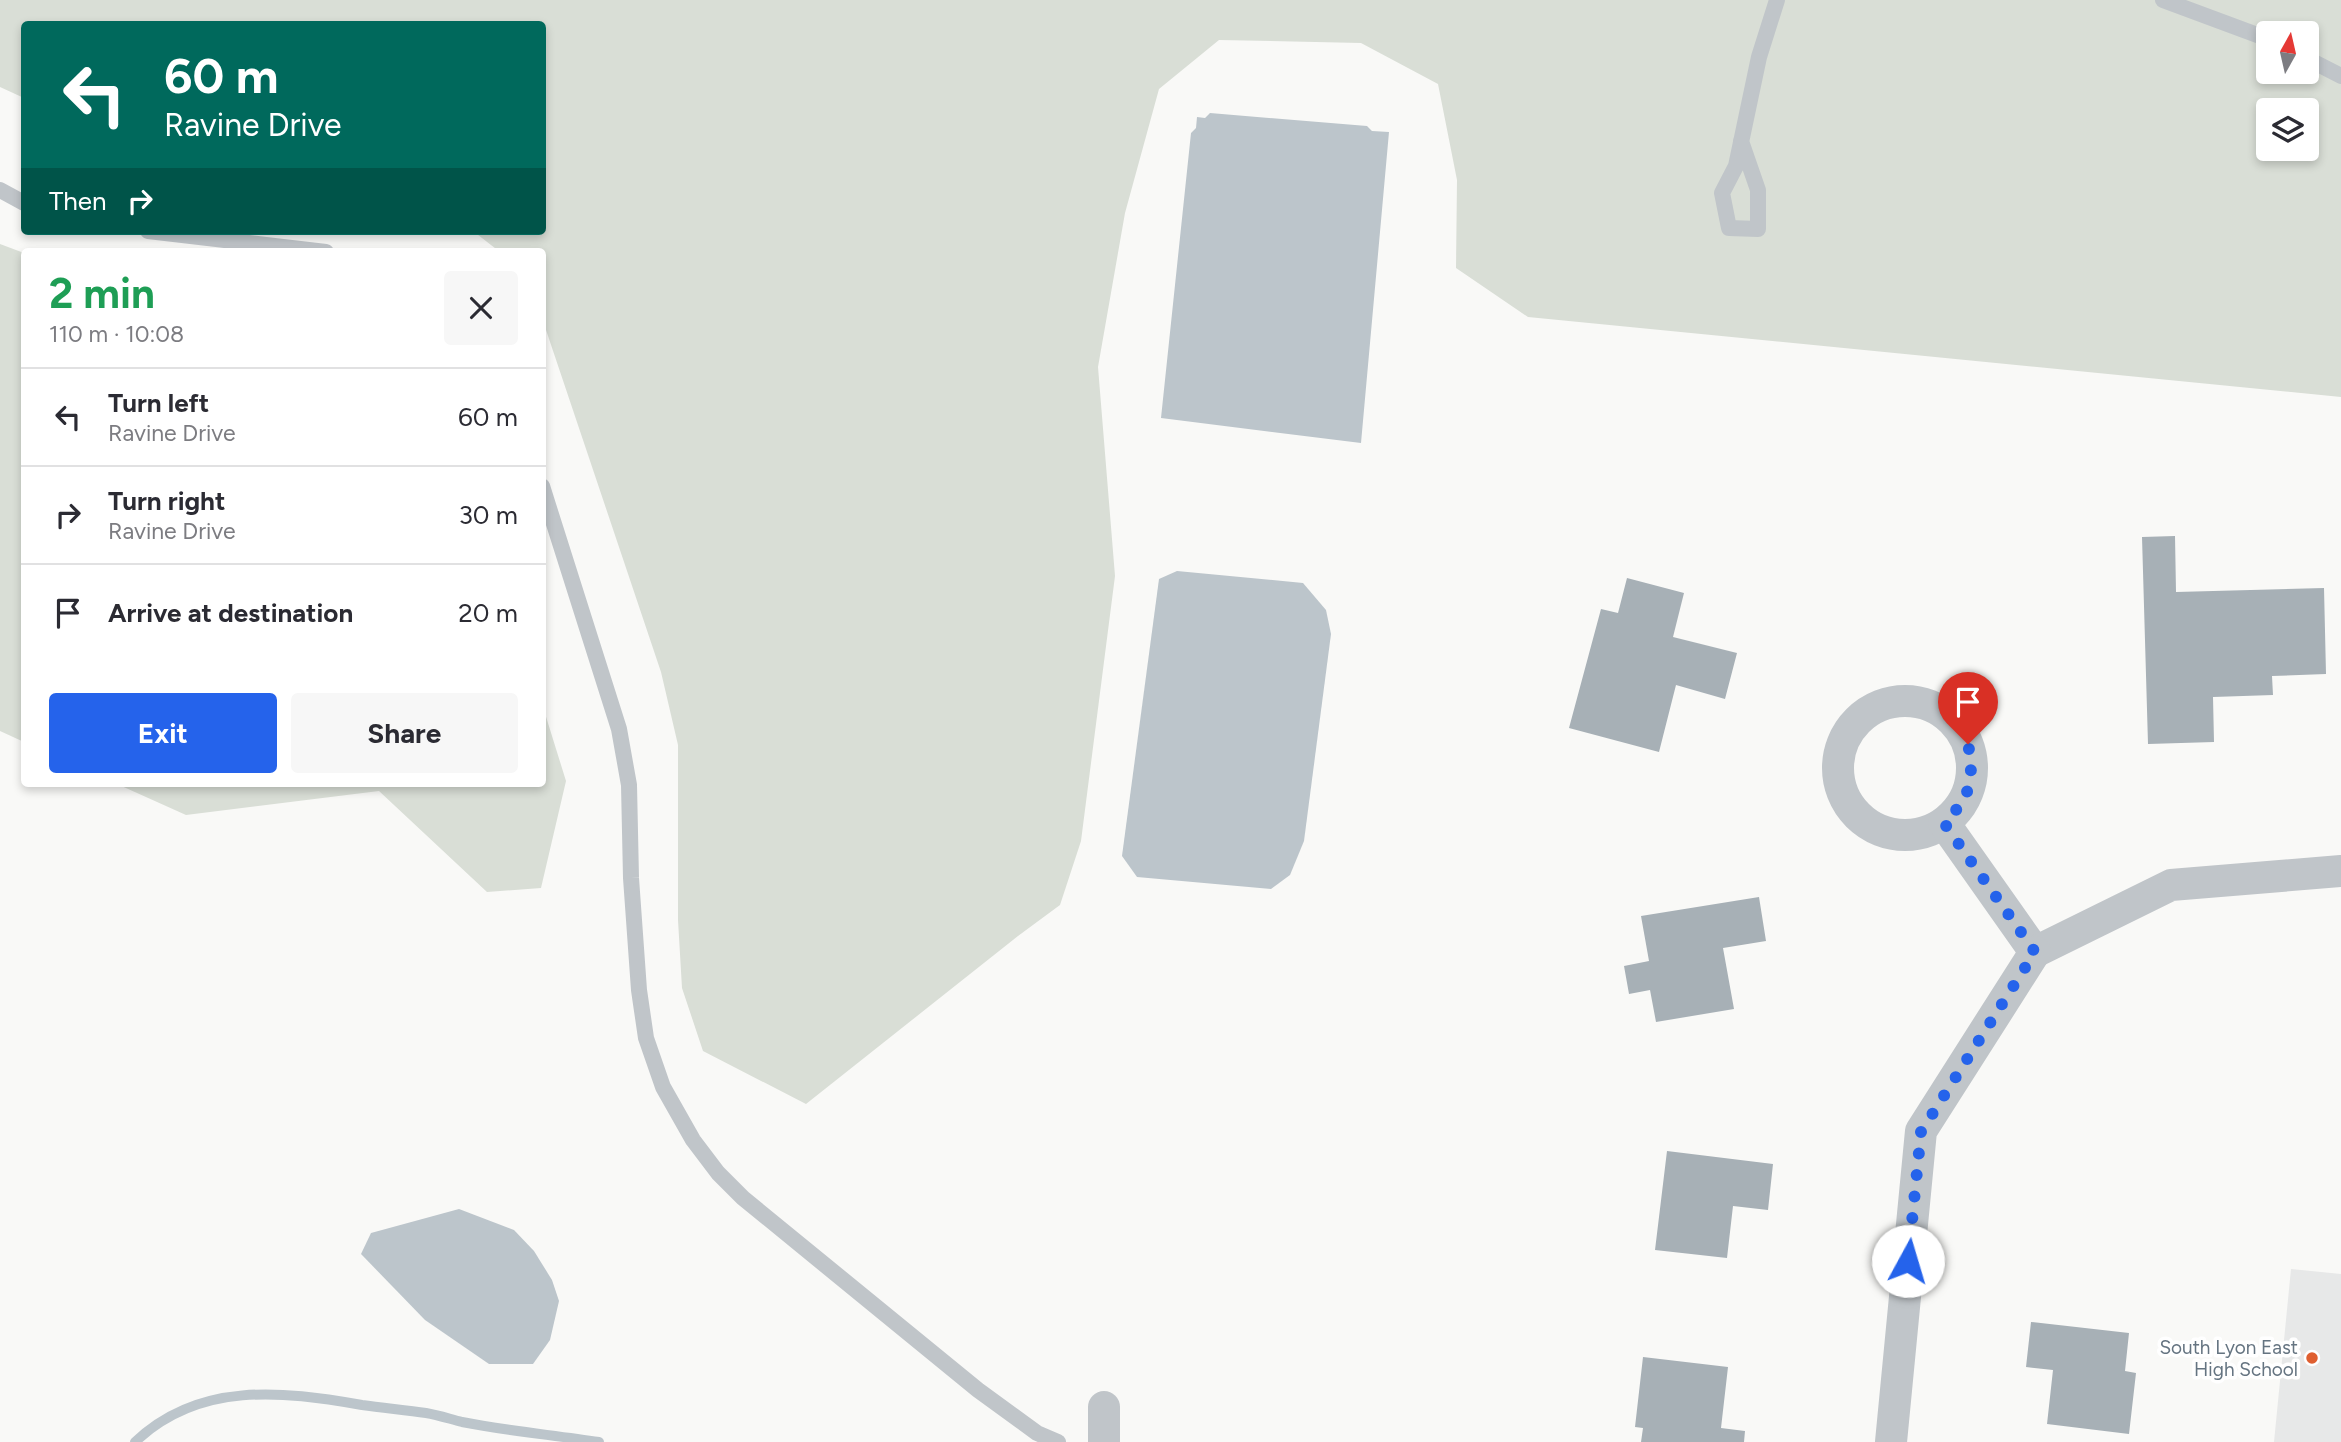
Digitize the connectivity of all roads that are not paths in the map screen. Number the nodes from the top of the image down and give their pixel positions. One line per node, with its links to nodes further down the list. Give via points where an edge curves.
1 (1777, 0): 6 (lane)
2 (2163, 0): 3 (lane)
3 (2256, 35)
4 (2319, 65): 5 (lane)
5 (2341, 76)
6 (1741, 141): 6 (lane, via 1736,166 1722,193 1729,228 1758,229 1758,190)
7 (0, 190): 8 (lane)
8 (21, 201)
9 (182, 235): 10 (lane)
10 (292, 248)
11 (546, 499): 16 (lane, via 619,729 629,785 639,990 646,1038 663,1087 693,1140 743,1198 978,1390 1037,1433)
12 (1944, 823): 12 (street, via 1960,808 1970,788 1973,766 1968,744 1941,711 1920,702 1876,707 1844,738 1839,782 1847,803 1862,820 1892,834 1925,832); 14 (street)
13 (2341, 871): 14 (street, via 2171,885)
14 (2035, 952): 18 (street, via 1921,1132)
15 (1104, 1407): 17 (street)
16 (1058, 1442)
17 (1104, 1442)
18 (1891, 1442)

